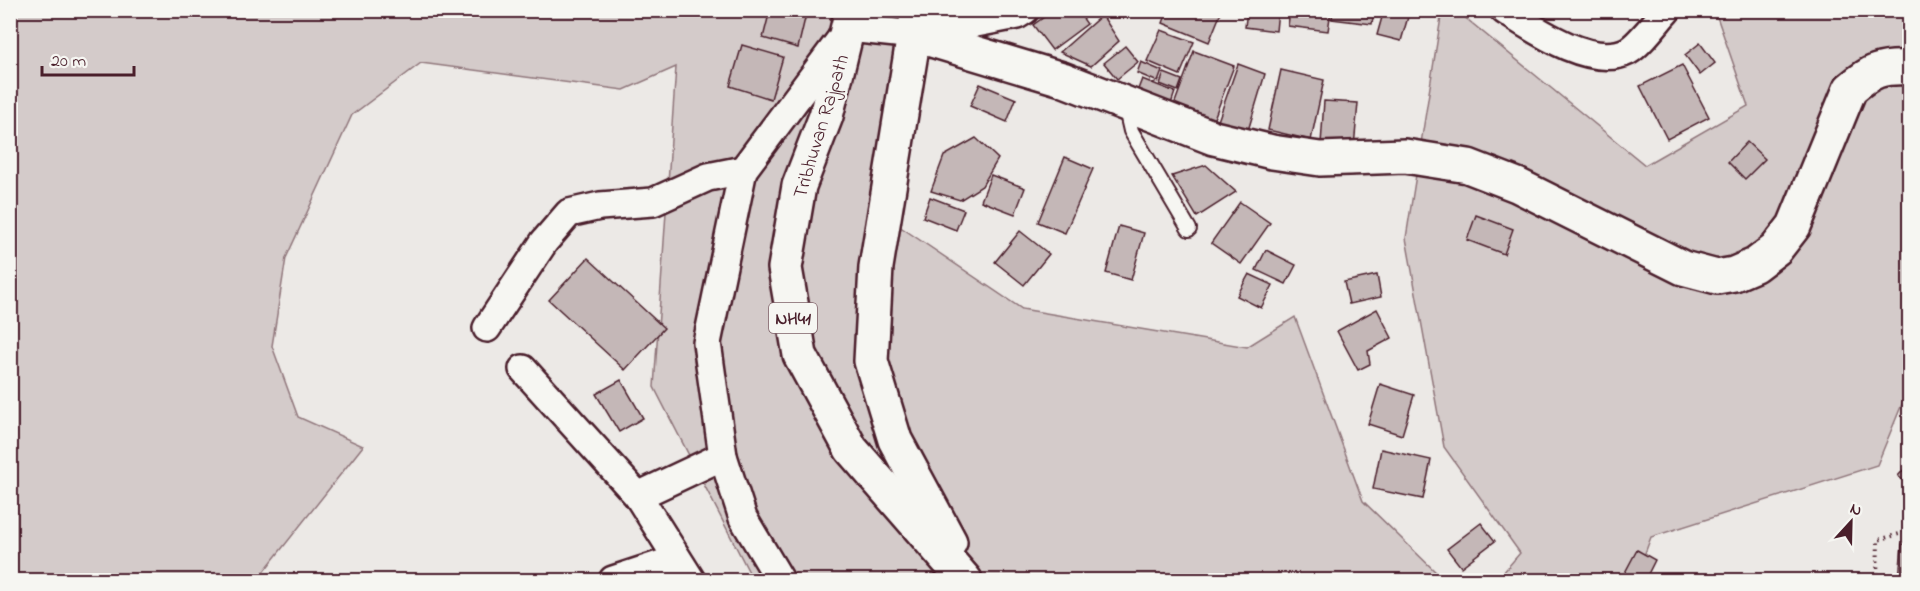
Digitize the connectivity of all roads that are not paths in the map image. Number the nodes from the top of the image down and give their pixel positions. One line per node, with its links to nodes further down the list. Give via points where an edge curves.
1 (1024, 10): 5 (street, via 1017,15)
2 (1504, 10): 3 (street, via 1573,49 1598,58 1629,51)
3 (1667, 10)
4 (851, 19): 5 (street); 8 (street); 17 (main road, Tribhuvan Rajpath / NH41, via 826,116 799,186 785,268 800,355 852,449)
5 (917, 23): 7 (main road); 18 (main road, via 876,267 871,361 895,440)
6 (1910, 68): 7 (main road, via 1892,67 1868,73 1850,89 1794,226 1776,249 1755,265 1717,277 1683,268 1517,185 1468,166 1406,156 1320,159 1272,152 1214,138)
7 (1124, 103): 9 (lane, via 1131,131)
8 (743, 170): 10 (street, via 708,177 653,202 569,213 544,242); 12 (street, via 707,343)
9 (1189, 229)
10 (487, 328)
11 (523, 369): 13 (street)
12 (723, 456): 13 (street); 16 (street, via 743,518)
13 (638, 496): 14 (street)
14 (684, 570): 15 (street)
15 (613, 580)
16 (780, 580)
17 (965, 580)
18 (971, 580)

